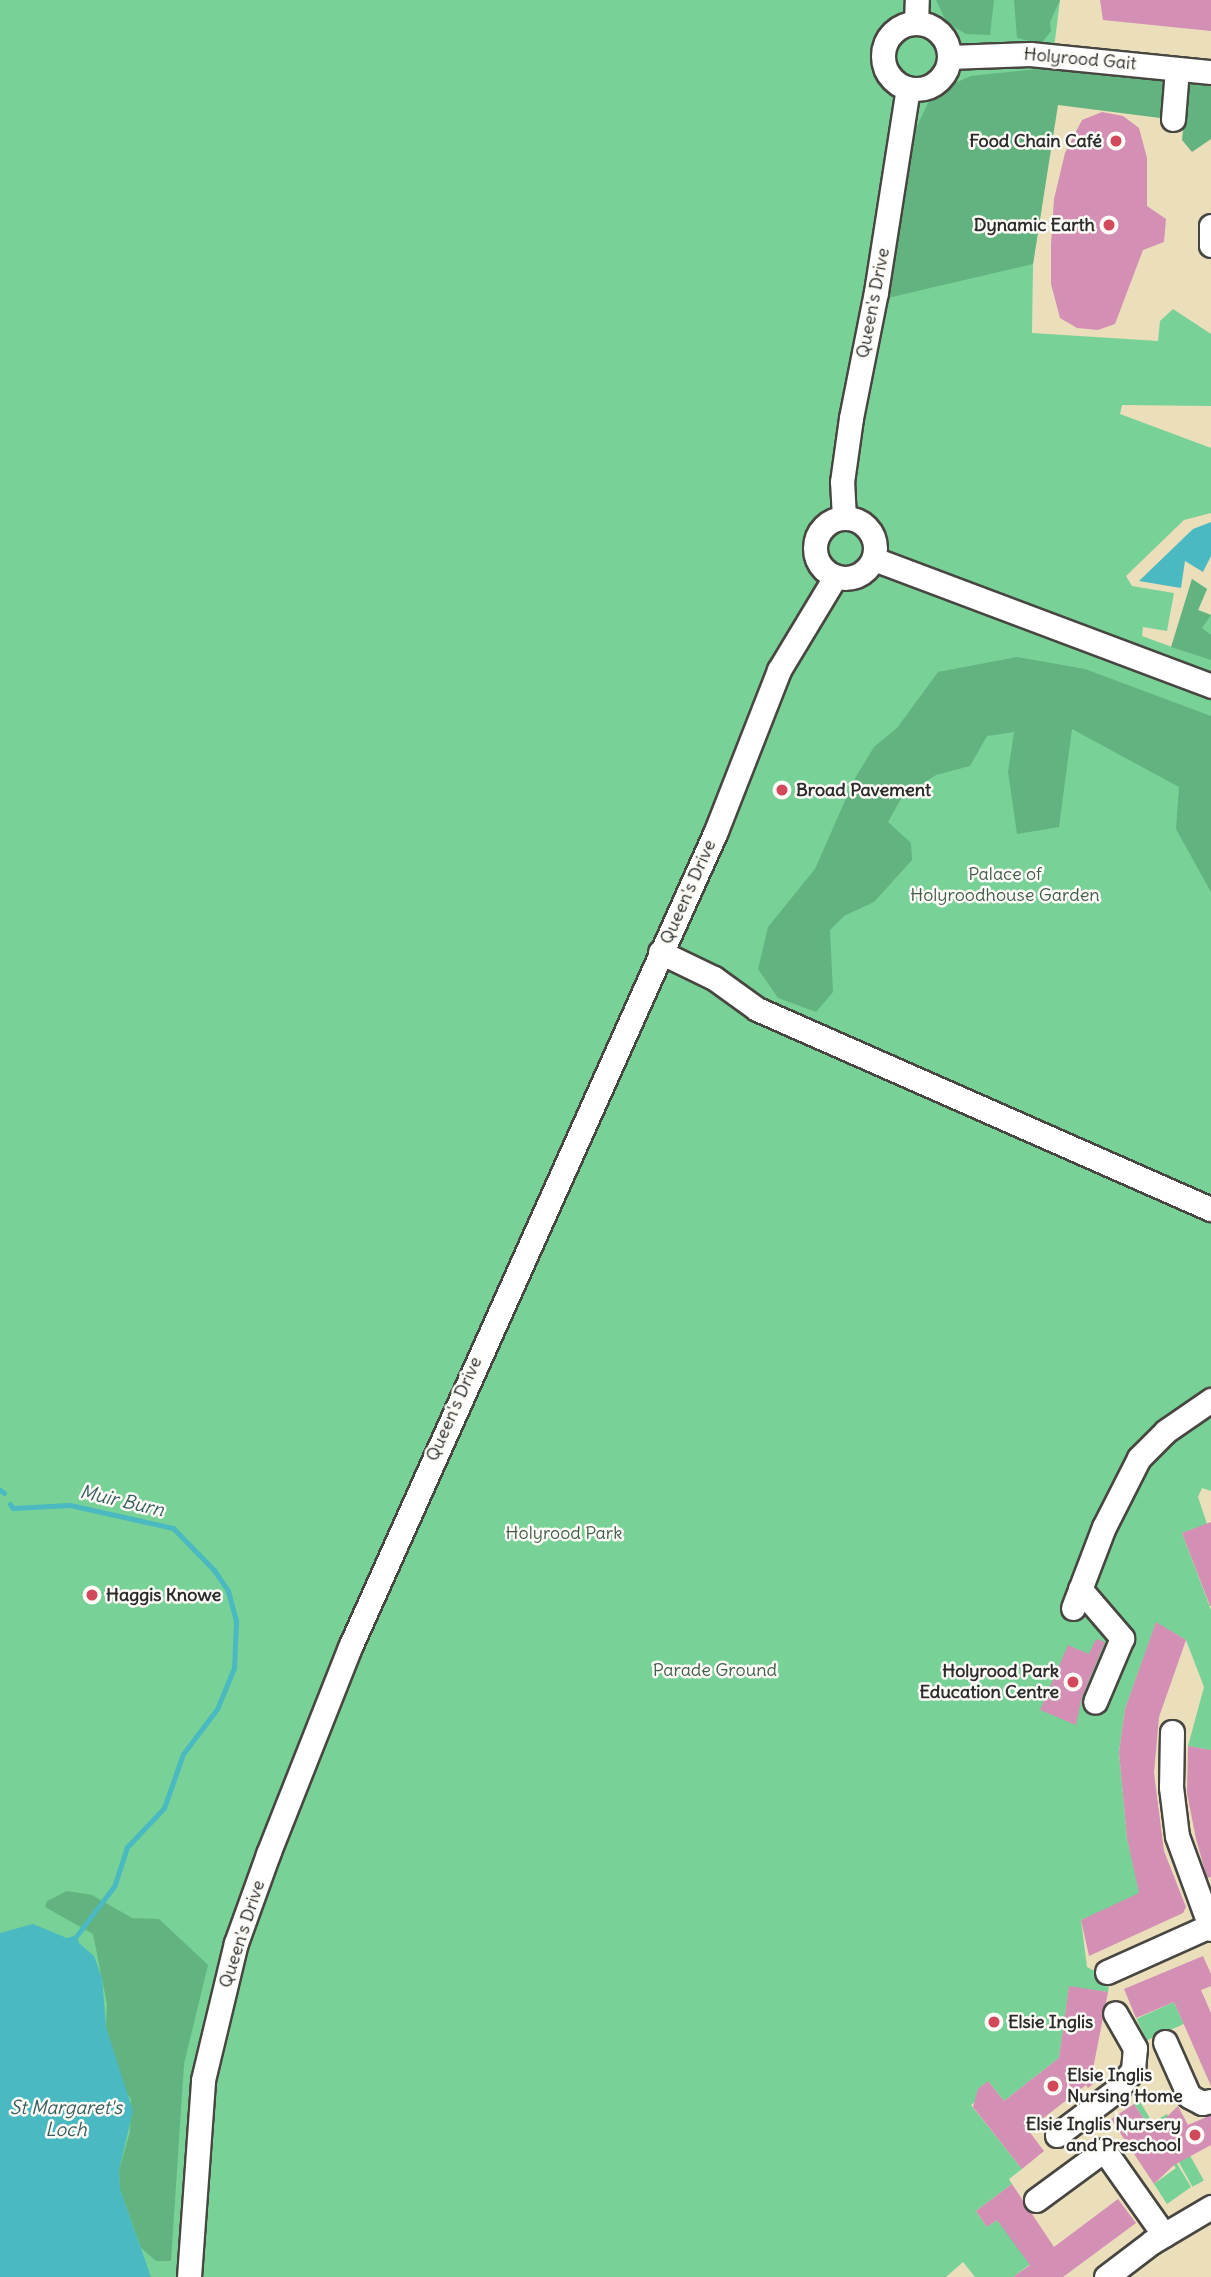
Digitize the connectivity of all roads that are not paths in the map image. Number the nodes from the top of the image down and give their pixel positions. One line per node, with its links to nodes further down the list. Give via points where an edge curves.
1 (917, 11): 2 (street, via 940,33); 5 (street, via 893,32 884,48 887,73)
2 (949, 57): 3 (street, Holyrood Gait, via 1030,54); 5 (street, via 939,80)
3 (1177, 69): 4 (street, Holyrood Gait); 6 (street)
4 (1211, 72)
5 (908, 88): 9 (street, Queen's Drive, via 876,292 850,418 842,482)
6 (1172, 119)
7 (1211, 226): 8 (street)
8 (1211, 245)
9 (844, 518): 10 (street, via 870,530); 11 (street, via 822,528 815,544 817,562)
10 (874, 559): 11 (street, via 858,576); 12 (street)
11 (835, 577): 13 (street, Queen's Drive, via 788,652)
12 (1211, 686)
13 (660, 952): 14 (street, via 715,978 757,1009); 29 (street, Queen's Drive, via 366,1610 263,1867 236,1943 203,2080)
14 (1211, 1209)
15 (1211, 1400): 16 (street, via 1139,1458 1104,1527 1076,1599 1122,1638)
16 (1096, 1702)
17 (1172, 1731): 18 (street, via 1171,1787 1177,1836)
18 (1210, 1928): 19 (street)
19 (1107, 1972)
20 (1115, 2013): 23 (street, via 1135,2048 1133,2070)
21 (1165, 2042): 22 (street, via 1189,2096 1202,2103)
22 (1211, 2101)
23 (1081, 2118): 24 (street); 25 (street)
24 (1057, 2135)
25 (1104, 2150): 26 (street); 28 (street)
26 (1036, 2200)
27 (1211, 2207): 28 (street)
28 (1164, 2235): 30 (street)
29 (189, 2277)
30 (1106, 2277)

